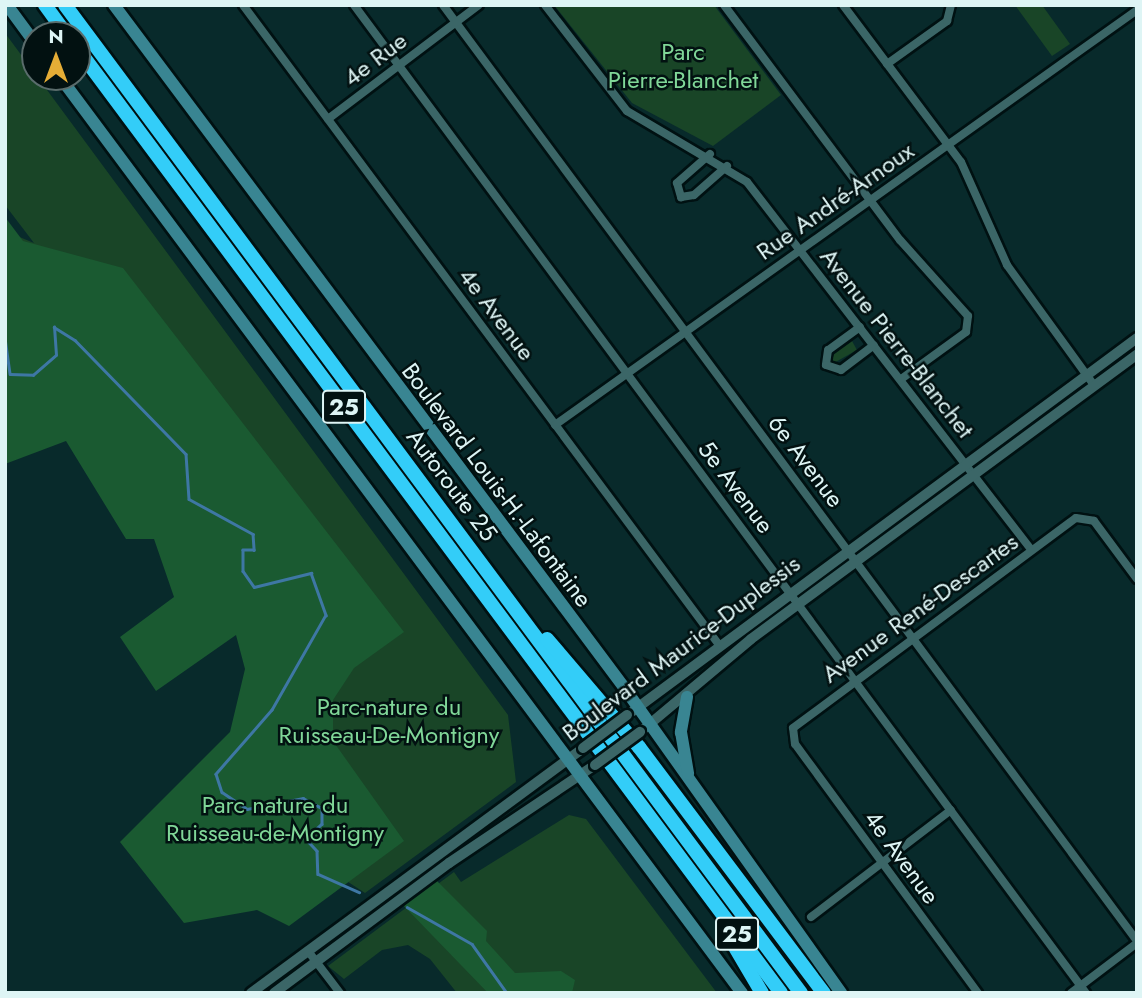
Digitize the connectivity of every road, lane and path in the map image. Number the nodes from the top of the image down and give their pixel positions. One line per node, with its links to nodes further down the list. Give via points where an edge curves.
1 (7, 5): 16 (main road)
2 (45, 5): 14 (highway)
3 (65, 5): 44 (highway, Autoroute 25 / 25)
4 (114, 5): 50 (main road, Boulevard Louis-H.-Lafontaine)
5 (243, 5): 21 (street, 4e Avenue)
6 (354, 5): 18 (street, 5e Avenue)
7 (443, 5): 15 (street, 6e Avenue)
8 (479, 5): 15 (street, 4e Rue)
9 (545, 5): 23 (street, Avenue Pierre-Blanchet, via 627,111)
10 (724, 5): 25 (street)
11 (843, 5): 17 (street)
12 (951, 5): 17 (street, via 947,21)
13 (1137, 10): 22 (street, Rue André-Arnoux)
14 (57, 21)
15 (456, 23): 18 (street, 4e Rue); 28 (street, 6e Avenue)
16 (21, 24)
17 (887, 64): 22 (street)
18 (399, 65): 21 (street, 4e Rue); 32 (street, 5e Avenue)
19 (91, 67): 58 (highway, Autoroute 25 / 25)
20 (70, 91): 53 (main road)
21 (328, 119): 36 (street, 4e Avenue)
22 (948, 145): 25 (street, Rue André-Arnoux); 33 (street, via 971,179 1007,265)
23 (710, 154): 24 (street, Avenue Pierre-Blanchet); 24 (street, via 677,183 681,197 694,195)
24 (727, 166): 26 (street, Avenue Pierre-Blanchet)
25 (871, 201): 26 (street, Rue André-Arnoux); 34 (street, via 970,322)
26 (802, 251): 27 (street, Avenue Pierre-Blanchet); 28 (street, Rue André-Arnoux)
27 (860, 327): 30 (street, Avenue Pierre-Blanchet); 30 (street, via 828,349 826,365 841,370)
28 (683, 329): 32 (street, Rue André-Arnoux); 40 (street, 6e Avenue)
29 (1137, 338): 33 (street, Boulevard Maurice-Duplessis)
30 (874, 345): 34 (street, Avenue Pierre-Blanchet)
31 (1137, 354): 35 (street, Boulevard Maurice-Duplessis)
32 (626, 371): 36 (street, Rue André-Arnoux); 43 (street, 5e Avenue)
33 (1087, 374): 35 (street); 37 (street, Boulevard Maurice-Duplessis)
34 (901, 379): 37 (street, Avenue Pierre-Blanchet)
35 (1094, 385): 38 (street, Boulevard Maurice-Duplessis)
36 (555, 425): 47 (street, 4e Avenue)
37 (966, 464): 38 (street, Avenue Pierre-Blanchet); 40 (street, Boulevard Maurice-Duplessis)
38 (974, 474): 39 (street, Avenue Pierre-Blanchet); 41 (street, Boulevard Maurice-Duplessis)
39 (1031, 550): 42 (street, Avenue René-Descartes, via 1086,516); 46 (street, Avenue René-Descartes)
40 (848, 551): 41 (street, 6e Avenue); 43 (street, Boulevard Maurice-Duplessis)
41 (856, 562): 45 (street, Boulevard Maurice-Duplessis); 46 (street, 6e Avenue)
42 (1137, 579)
43 (791, 592): 45 (street, 5e Avenue); 47 (street, Boulevard Maurice-Duplessis)
44 (508, 598): 70 (highway, Autoroute 25 / 25); 71 (highway, via 607,707)
45 (799, 603): 48 (street, 5e Avenue); 49 (street, Boulevard Maurice-Duplessis)
46 (912, 637): 48 (street, Avenue René-Descartes); 60 (street, 6e Avenue)
47 (720, 646): 50 (street, Boulevard Maurice-Duplessis)
48 (855, 679): 52 (street, Avenue René-Descartes, via 797,723); 56 (street, 5e Avenue)
49 (687, 697): 51 (street, Boulevard Maurice-Duplessis); 55 (main road, via 681,732)
50 (633, 711): 51 (main road, Boulevard Louis-H.-Lafontaine); 53 (street, Boulevard Maurice-Duplessis, bridge)
51 (645, 728): 54 (street, Boulevard Maurice-Duplessis, bridge); 55 (main road, Boulevard Louis-H.-Lafontaine)
52 (795, 744): 57 (street, 4e Avenue)
53 (568, 759): 54 (main road); 61 (street, Boulevard Maurice-Duplessis)
54 (581, 775): 62 (street, Boulevard Maurice-Duplessis); 67 (main road)
55 (688, 776): 72 (main road, Boulevard Louis-H.-Lafontaine)
56 (951, 810): 57 (street); 63 (street, 5e Avenue)
57 (883, 863): 59 (street); 73 (street, 4e Avenue)
58 (693, 875): 68 (highway); 69 (highway, Autoroute 25 / 25)
59 (811, 917)
60 (1137, 942): 63 (street)
61 (308, 951): 62 (street); 64 (street, Boulevard Maurice-Duplessis)
62 (316, 961): 65 (street, Boulevard Maurice-Duplessis); 66 (street)
63 (1083, 989): 74 (street)
64 (251, 993)
65 (274, 993)
66 (340, 993)
67 (743, 993)
68 (762, 993)
69 (781, 993)
70 (802, 993)
71 (824, 993)
72 (841, 993)
73 (978, 993)
74 (1071, 993)

